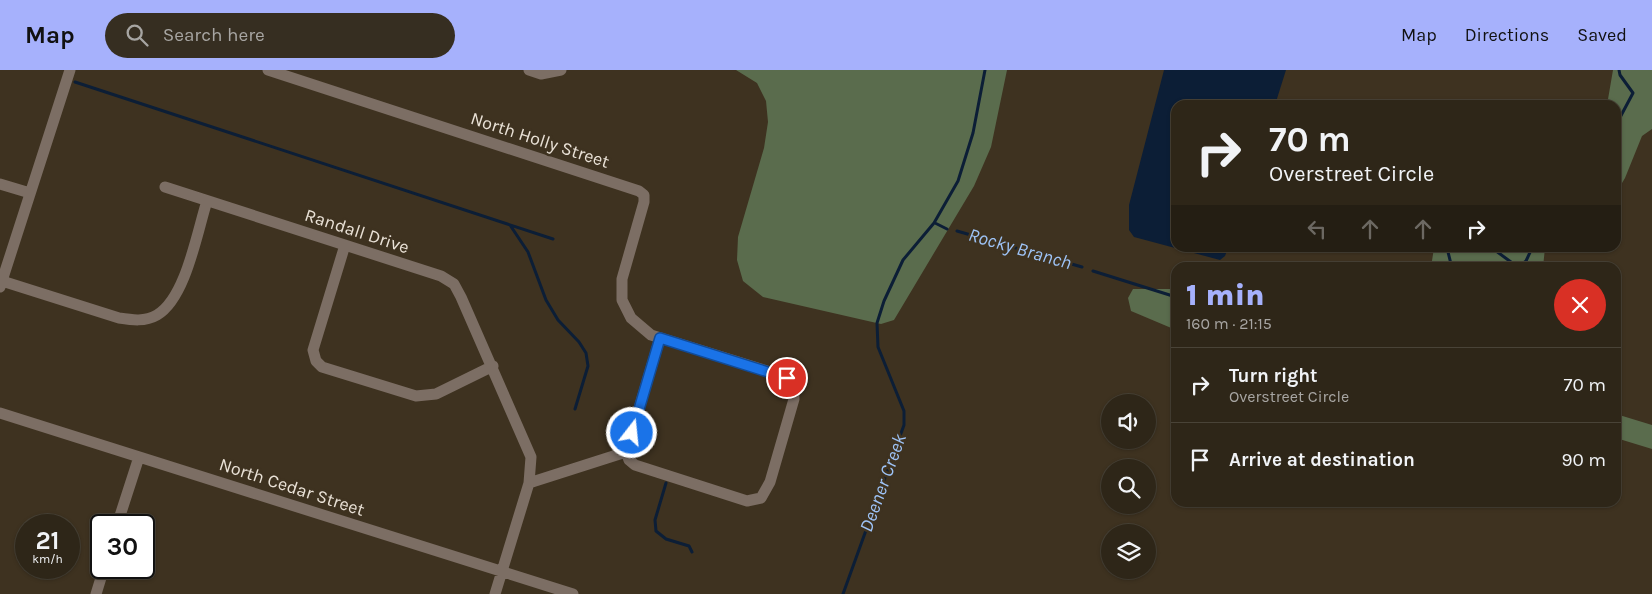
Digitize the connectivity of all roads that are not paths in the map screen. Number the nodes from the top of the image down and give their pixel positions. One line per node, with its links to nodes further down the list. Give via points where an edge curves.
1 (70, 70): 7 (street)
2 (268, 70): 11 (street, North Holly Street, via 639,191 644,195 644,202 622,279 622,300 631,318 643,330)
3 (530, 70): 4 (street, via 542,74)
4 (561, 70)
5 (0, 184): 7 (street)
6 (165, 187): 8 (street, Randall Drive)
7 (30, 194): 10 (street)
8 (207, 201): 9 (street, Randall Drive); 10 (street, via 181,284 172,301 157,315 138,320 119,318)
9 (345, 245): 12 (street, Randall Drive, via 441,276 454,284); 12 (street, via 313,350 322,367 427,397)
10 (1, 284)
11 (660, 338): 14 (street); 14 (street, North Holly Street, via 787,378 793,384 794,400 766,491 761,498 747,501 635,465)
12 (493, 366): 16 (street, Randall Drive, via 531,458)
13 (0, 413): 15 (street, North Cedar Street)
14 (626, 452): 16 (street)
15 (139, 457): 17 (street); 18 (street, North Cedar Street)
16 (530, 483): 18 (street, Randall Drive)
17 (121, 514)
18 (502, 572): 21 (street, Randall Drive); 22 (street, North Cedar Street)
19 (101, 579): 20 (street)
20 (96, 594)
21 (495, 594)
22 (573, 594)

